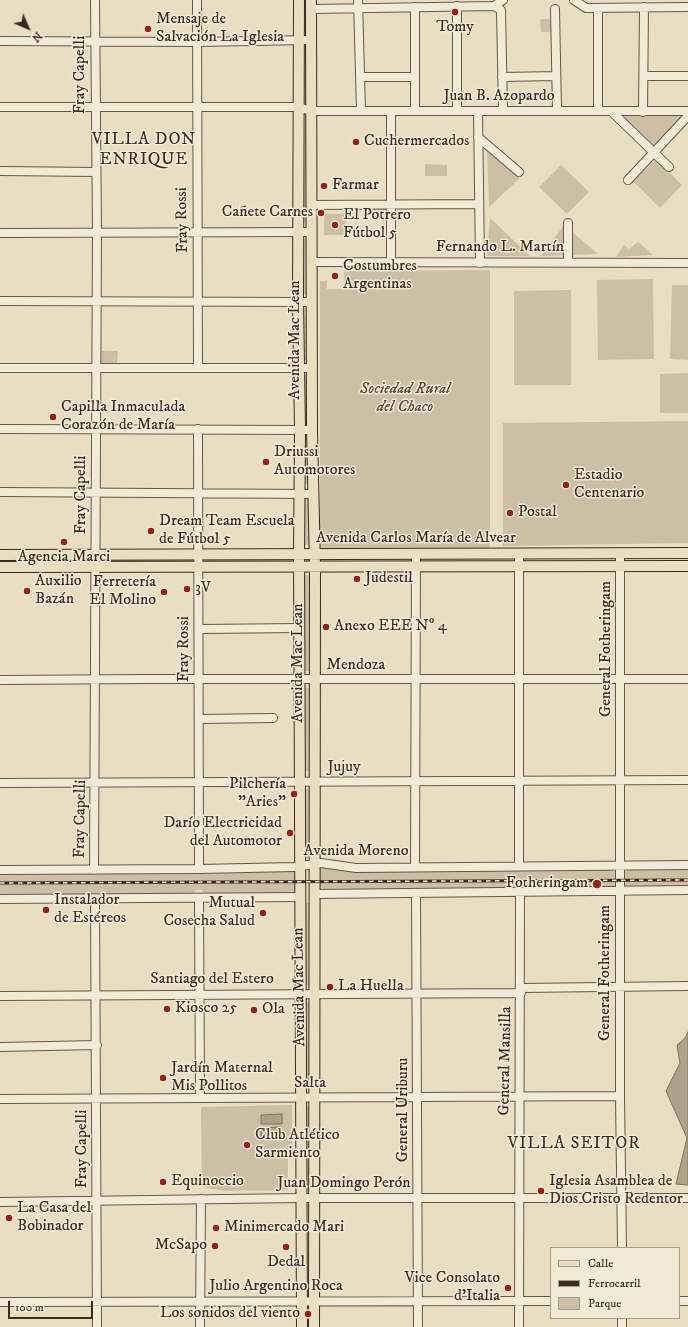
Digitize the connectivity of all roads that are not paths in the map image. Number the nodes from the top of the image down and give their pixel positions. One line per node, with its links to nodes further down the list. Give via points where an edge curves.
1 (95, 0): 19 (street, Fray Capelli)
2 (197, 0): 20 (street, Fray Rossi)
3 (299, 0): 16 (main road, Avenida Mac Lean)
4 (503, 0): 10 (street)
5 (574, 0): 14 (street, via 586,8)
6 (669, 3): 12 (street); 13 (street)
7 (311, 4): 8 (street); 17 (main road, Avenida Mac Lean)
8 (358, 4): 11 (street); 24 (street)
9 (457, 6): 10 (street); 11 (street); 31 (street)
10 (494, 6): 26 (street, via 501,10)
11 (415, 7): 25 (street)
12 (644, 7): 14 (street); 22 (street)
13 (688, 7)
14 (598, 8): 39 (street)
15 (555, 9): 21 (street)
16 (299, 40): 17 (street); 20 (street); 30 (main road, Avenida Mac Lean)
17 (311, 40): 34 (main road, Avenida Mac Lean)
18 (0, 41): 19 (street)
19 (95, 41): 20 (street); 27 (street, Fray Capelli)
20 (197, 42): 28 (street, Fray Rossi)
21 (556, 76): 26 (street); 33 (street)
22 (644, 76): 23 (street); 42 (street)
23 (688, 76)
24 (360, 77): 25 (street); 35 (street)
25 (415, 77): 37 (street)
26 (502, 77): 32 (street)
27 (96, 106): 28 (street, Juan B. Azopardo); 29 (street, Juan B. Azopardo); 48 (street, Fray Capelli)
28 (197, 106): 30 (street, Juan B. Azopardo); 56 (street, Fray Rossi)
29 (0, 107)
30 (299, 107): 34 (street, Juan B. Azopardo); 57 (main road, Avenida Mac Lean)
31 (457, 110): 37 (street, Juan B. Azopardo); 38 (street, Juan B. Azopardo)
32 (503, 110): 33 (street, Juan B. Azopardo); 38 (street, Juan B. Azopardo)
33 (557, 110): 39 (street, Juan B. Azopardo)
34 (310, 111): 35 (street, Juan B. Azopardo); 52 (main road, Avenida Mac Lean)
35 (361, 111): 36 (street, Juan B. Azopardo)
36 (390, 111): 37 (street, Juan B. Azopardo); 53 (street)
37 (415, 111)
38 (478, 111): 44 (street)
39 (598, 111): 41 (street, Juan B. Azopardo)
40 (688, 111): 42 (street, Juan B. Azopardo)
41 (612, 112): 42 (street, Juan B. Azopardo); 45 (street)
42 (643, 112)
43 (688, 116): 45 (street)
44 (478, 137): 49 (street); 51 (street)
45 (654, 153): 46 (street); 50 (street)
46 (670, 167)
47 (0, 171): 48 (street)
48 (96, 172): 55 (street, Fray Capelli)
49 (519, 172)
50 (628, 180)
51 (479, 204): 53 (street); 63 (street)
52 (311, 205): 53 (street); 58 (main road, Avenida Mac Lean)
53 (391, 205): 61 (street)
54 (568, 223): 62 (street)
55 (97, 231): 56 (street); 59 (street); 67 (street, Fray Capelli)
56 (197, 231): 57 (street); 66 (street, Fray Rossi)
57 (299, 232): 58 (street); 68 (main road, Avenida Mac Lean)
58 (311, 232): 60 (main road, Avenida Mac Lean)
59 (0, 233)
60 (311, 262): 61 (street, Fernando L. Martín); 69 (main road, Avenida Mac Lean)
61 (391, 262): 63 (street, Fernando L. Martín)
62 (568, 262): 63 (street, Fernando L. Martín); 64 (street, Fernando L. Martín)
63 (480, 263)
64 (688, 263)
65 (0, 301): 67 (street)
66 (198, 301): 67 (street); 68 (street); 70 (street, Fray Rossi)
67 (96, 302): 72 (street, Fray Capelli)
68 (298, 302): 69 (street); 73 (main road, Avenida Mac Lean)
69 (311, 302): 74 (main road, Avenida Mac Lean)
70 (198, 367): 72 (street); 73 (street)
71 (0, 368): 72 (street)
72 (96, 368): 77 (street, Fray Capelli)
73 (298, 368): 74 (street); 78 (main road, Avenida Mac Lean)
74 (311, 368): 79 (main road, Avenida Mac Lean)
75 (0, 429): 77 (street)
76 (198, 429): 77 (street); 78 (street); 82 (street, Fray Rossi)
77 (96, 430): 81 (street, Fray Capelli)
78 (300, 430): 79 (street); 83 (main road, Avenida Mac Lean)
79 (312, 430): 84 (main road, Avenida Mac Lean)
80 (0, 492): 81 (street)
81 (96, 493): 82 (street); 93 (street, Fray Capelli)
82 (199, 494): 83 (street); 94 (street, Fray Rossi)
83 (300, 494): 84 (street); 89 (main road, Avenida Mac Lean)
84 (314, 494): 90 (main road, Avenida Mac Lean)
85 (688, 553): 87 (main road, Avenida Carlos María de Alvear)
86 (0, 555): 93 (main road, Avenida Carlos María de Alvear)
87 (620, 559): 88 (main road, Avenida Carlos María de Alvear); 92 (main road, Avenida Carlos María de Alvear); 96 (main road, Avenida Carlos María de Alvear); 103 (street, General Fotheringam)
88 (688, 559)
89 (299, 560): 90 (main road, Avenida Carlos María de Alvear); 94 (main road, Avenida Carlos María de Alvear); 98 (main road, Avenida Mac Lean)
90 (314, 560): 91 (main road, Avenida Carlos María de Alvear); 107 (main road, Avenida Mac Lean)
91 (416, 560): 92 (main road, Avenida Carlos María de Alvear); 108 (street)
92 (519, 560): 102 (street)
93 (96, 561): 94 (main road, Avenida Carlos María de Alvear); 95 (main road, Avenida Carlos María de Alvear); 97 (main road, Avenida Carlos María de Alvear); 100 (street, Fray Capelli)
94 (199, 561): 99 (street, Fray Rossi)
95 (0, 562)
96 (688, 566)
97 (0, 567)
98 (300, 628): 99 (street); 106 (main road, Avenida Mac Lean)
99 (200, 630): 101 (street, Fray Rossi)
100 (96, 679): 101 (street, Mendoza); 105 (street, Mendoza); 119 (street, Fray Capelli)
101 (199, 679): 106 (street, Mendoza); 110 (street, Fray Rossi)
102 (519, 679): 103 (street, Mendoza); 108 (street, Mendoza); 112 (street)
103 (621, 679): 104 (street, Mendoza); 111 (street, General Fotheringam)
104 (688, 679)
105 (0, 680)
106 (300, 680): 107 (street, Mendoza); 115 (main road, Avenida Mac Lean)
107 (314, 680): 108 (street, Mendoza); 116 (main road, Avenida Mac Lean)
108 (416, 680): 117 (street)
109 (273, 718): 110 (street)
110 (199, 719): 114 (street, Fray Rossi)
111 (621, 779): 112 (street, Jujuy); 113 (street, Jujuy); 124 (street, General Fotheringam)
112 (518, 780): 117 (street, Jujuy); 123 (street)
113 (688, 780)
114 (199, 782): 115 (street, Jujuy); 119 (street, Jujuy); 126 (street, Fray Rossi)
115 (301, 782): 116 (street, Jujuy); 121 (main road, Avenida Mac Lean)
116 (314, 782): 117 (street, Jujuy); 120 (main road, Avenida Mac Lean)
117 (415, 782): 125 (street)
118 (0, 783): 119 (street, Jujuy)
119 (96, 783): 128 (street, Fray Capelli)
120 (314, 863): 121 (street, Avenida Moreno); 125 (street, Avenida Moreno, via 356,868); 133 (main road, Avenida Mac Lean)
121 (300, 865): 126 (street, Avenida Moreno); 134 (main road, Avenida Mac Lean)
122 (688, 865): 124 (street, Avenida Moreno)
123 (519, 866): 124 (street, Avenida Moreno); 125 (street, Avenida Moreno)
124 (620, 866): 130 (street, General Fotheringam)
125 (415, 867)
126 (199, 869): 128 (street, Avenida Moreno)
127 (0, 870): 128 (street, Avenida Moreno)
128 (94, 870)
129 (688, 890): 130 (street)
130 (620, 891): 131 (street); 139 (street, General Fotheringam)
131 (520, 892): 132 (street); 140 (street, General Mansilla)
132 (416, 893): 133 (street); 141 (street, General Uriburu)
133 (314, 894): 134 (main road); 145 (main road, Avenida Mac Lean)
134 (300, 897): 136 (street); 144 (main road, Avenida Mac Lean)
135 (95, 899): 136 (street); 137 (street); 142 (street, Fray Capelli)
136 (199, 899): 143 (street)
137 (0, 900)
138 (688, 986): 139 (street, Santiago del Estero)
139 (621, 987): 140 (street, Santiago del Estero); 149 (street, General Fotheringam)
140 (521, 991): 141 (street, Santiago del Estero); 154 (street, General Mansilla)
141 (417, 993): 145 (street, Santiago del Estero); 150 (street, General Uriburu)
142 (96, 994): 143 (street, Santiago del Estero); 146 (street, Santiago del Estero); 147 (street, Fray Capelli)
143 (198, 994): 144 (street, Santiago del Estero); 151 (street)
144 (301, 994): 145 (street, Santiago del Estero); 152 (main road, Avenida Mac Lean)
145 (315, 994): 153 (main road, Avenida Mac Lean)
146 (0, 996)
147 (97, 1045): 148 (street); 156 (street, Fray Capelli)
148 (0, 1047)
149 (620, 1096): 154 (street, Salta); 161 (street, General Fotheringam)
150 (418, 1097): 153 (street, Salta); 154 (street, Salta); 159 (street, General Uriburu)
151 (200, 1098): 152 (street, Salta); 156 (street, Salta)
152 (302, 1098): 153 (street, Salta); 157 (main road, Avenida Mac Lean)
153 (315, 1098): 158 (main road, Avenida Mac Lean)
154 (520, 1098): 160 (street, General Mansilla)
155 (0, 1099): 156 (street, Salta)
156 (97, 1100): 164 (street, Fray Capelli)
157 (301, 1198): 158 (street, Juan Domingo Perón); 163 (street, Juan Domingo Perón); 171 (main road, Avenida Mac Lean)
158 (314, 1198): 159 (street, Juan Domingo Perón); 172 (main road, Avenida Mac Lean)
159 (418, 1198): 160 (street, Juan Domingo Perón); 173 (street, General Uriburu)
160 (519, 1198): 161 (street, Juan Domingo Perón); 168 (street, General Mansilla)
161 (622, 1198): 162 (street, Juan Domingo Perón); 166 (street, General Fotheringam)
162 (688, 1198)
163 (201, 1199): 164 (street, Juan Domingo Perón); 167 (street)
164 (97, 1200): 165 (street, Juan Domingo Perón); 174 (street, Fray Capelli)
165 (0, 1202)
166 (622, 1247)
167 (200, 1301): 171 (street, Julio Argentino Roca); 174 (street, Julio Argentino Roca); 176 (street)
168 (520, 1301): 169 (street, Julio Argentino Roca); 173 (street, Julio Argentino Roca); 180 (street, General Mansilla)
169 (550, 1301)
170 (0, 1302): 174 (street, Julio Argentino Roca)
171 (302, 1302): 172 (street, Julio Argentino Roca); 177 (main road, Avenida Mac Lean)
172 (314, 1302): 173 (street, Julio Argentino Roca); 178 (main road, Avenida Mac Lean)
173 (418, 1302): 179 (street, General Uriburu)
174 (97, 1303): 175 (street, Fray Capelli)
175 (97, 1327)
176 (200, 1327)
177 (302, 1327)
178 (314, 1327)
179 (418, 1327)
180 (520, 1327)

